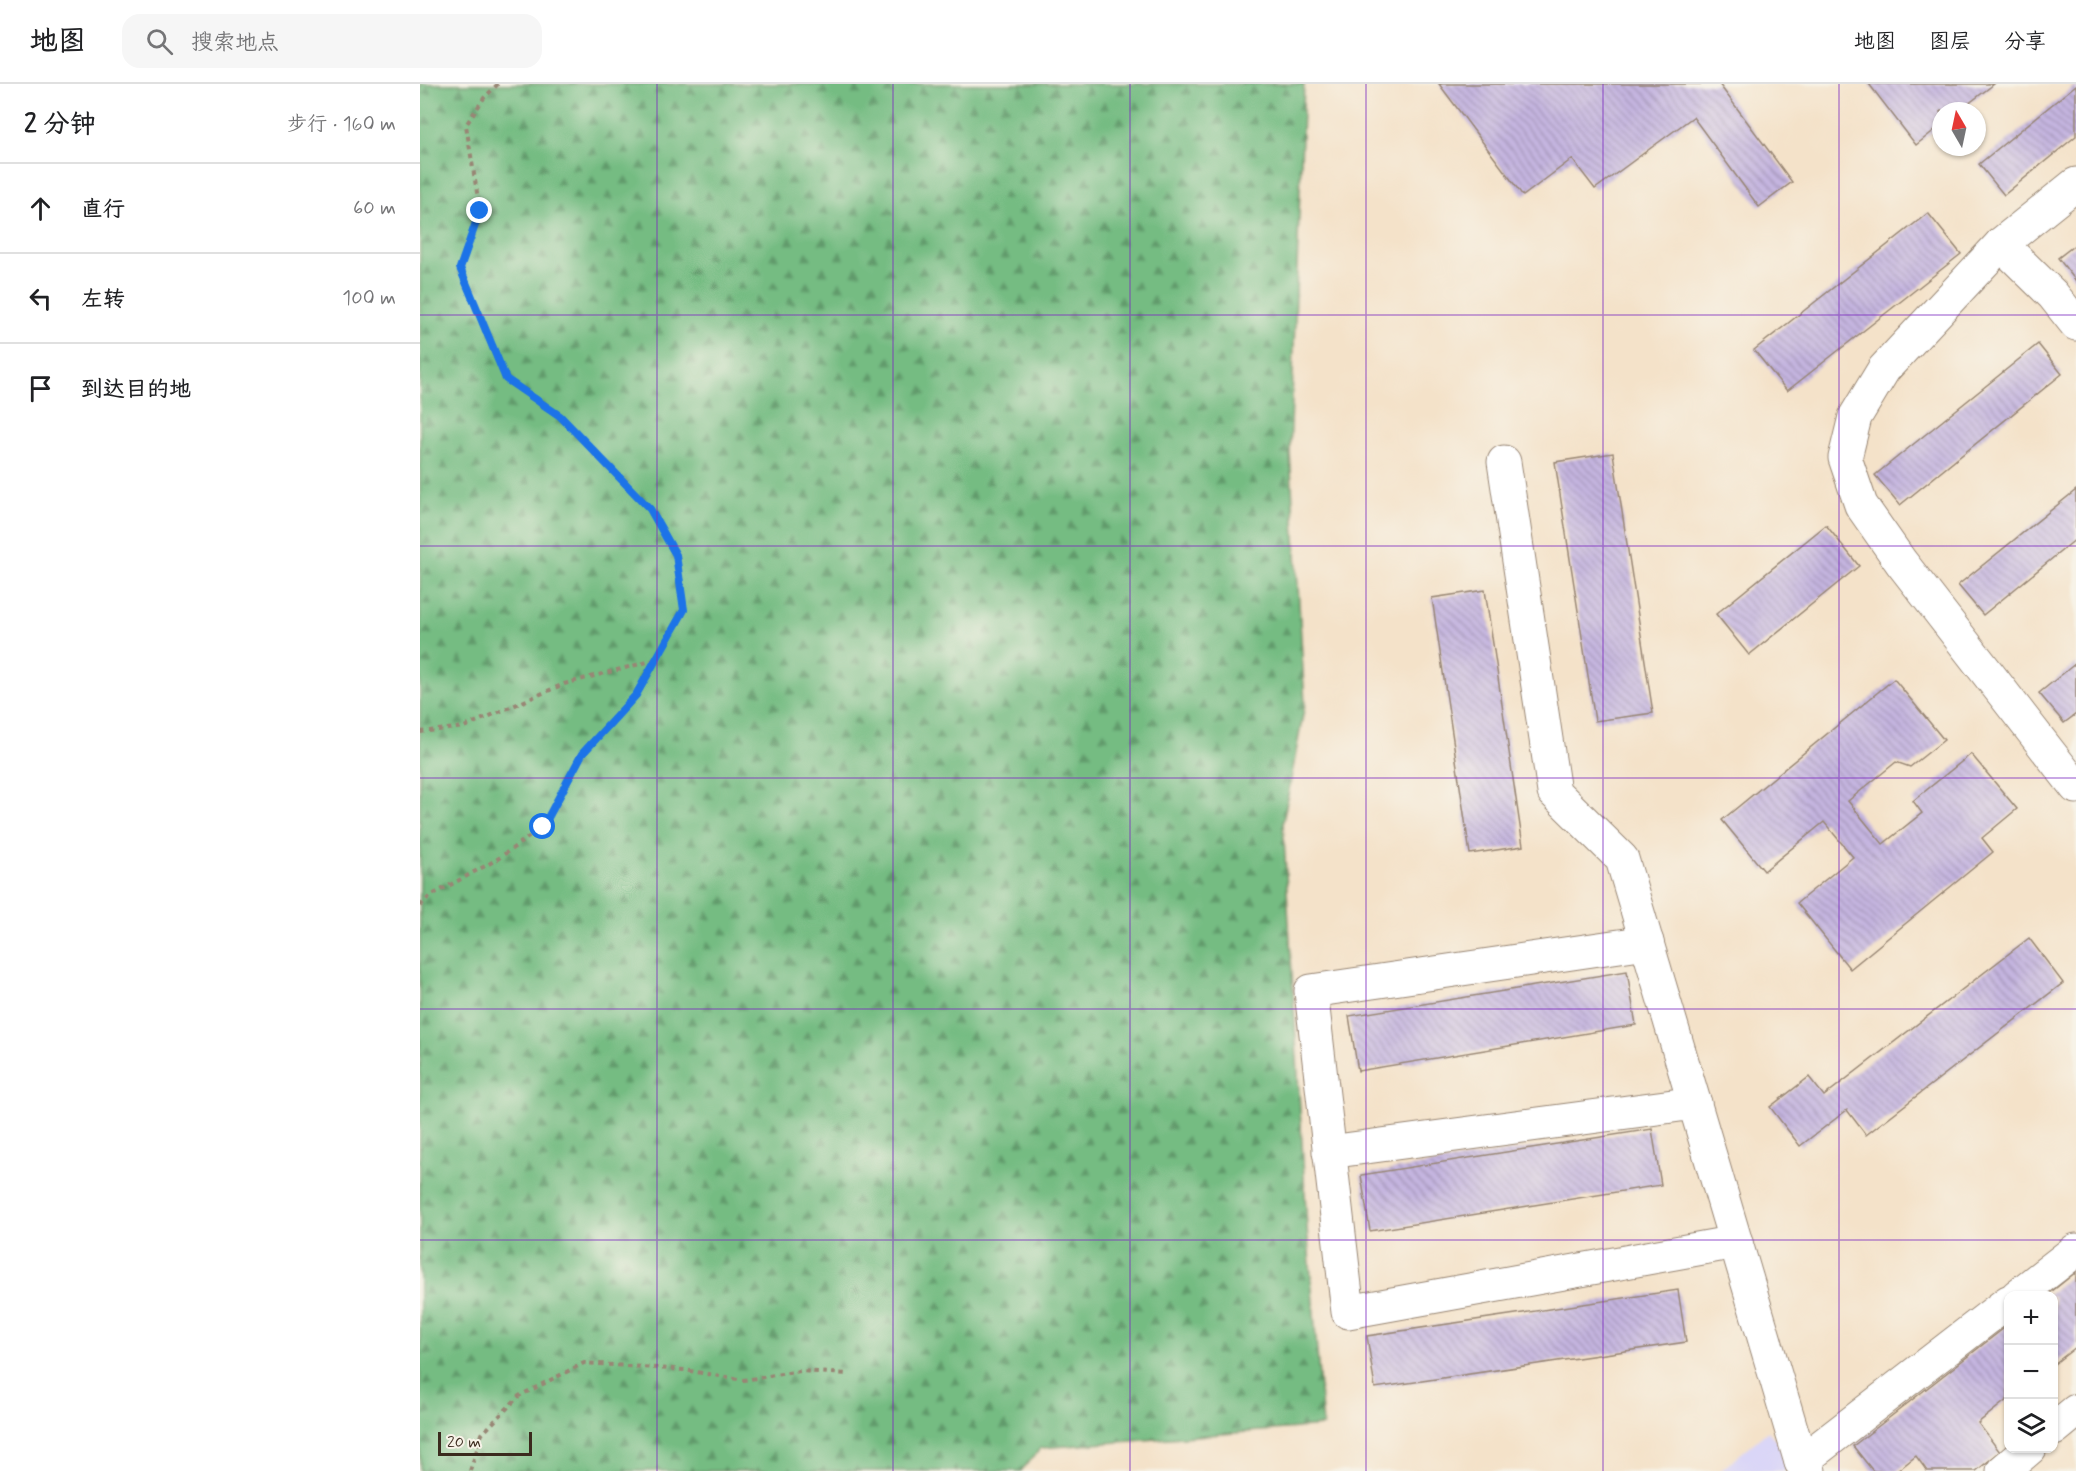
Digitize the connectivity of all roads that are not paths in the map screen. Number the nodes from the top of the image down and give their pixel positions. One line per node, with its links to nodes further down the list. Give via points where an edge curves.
1 (2076, 184): 2 (street)
2 (2001, 244): 3 (street, via 2054,295); 5 (street, via 1884,369 1856,417 1845,458 1868,515)
3 (2076, 324)
4 (1504, 462): 6 (street, via 1554,792 1622,859)
5 (2076, 787)
6 (1647, 942): 7 (street); 8 (street, via 1311,991)
7 (1695, 1103): 8 (street); 9 (street)
8 (1329, 1152): 9 (street, via 1348,1312)
9 (1736, 1242): 16 (street)
10 (2076, 1250): 11 (street)
11 (2023, 1291)
12 (2004, 1305): 16 (street)
13 (2076, 1411): 14 (street)
14 (2058, 1427)
15 (2025, 1453): 17 (street)
16 (1805, 1467)
17 (2003, 1471)

